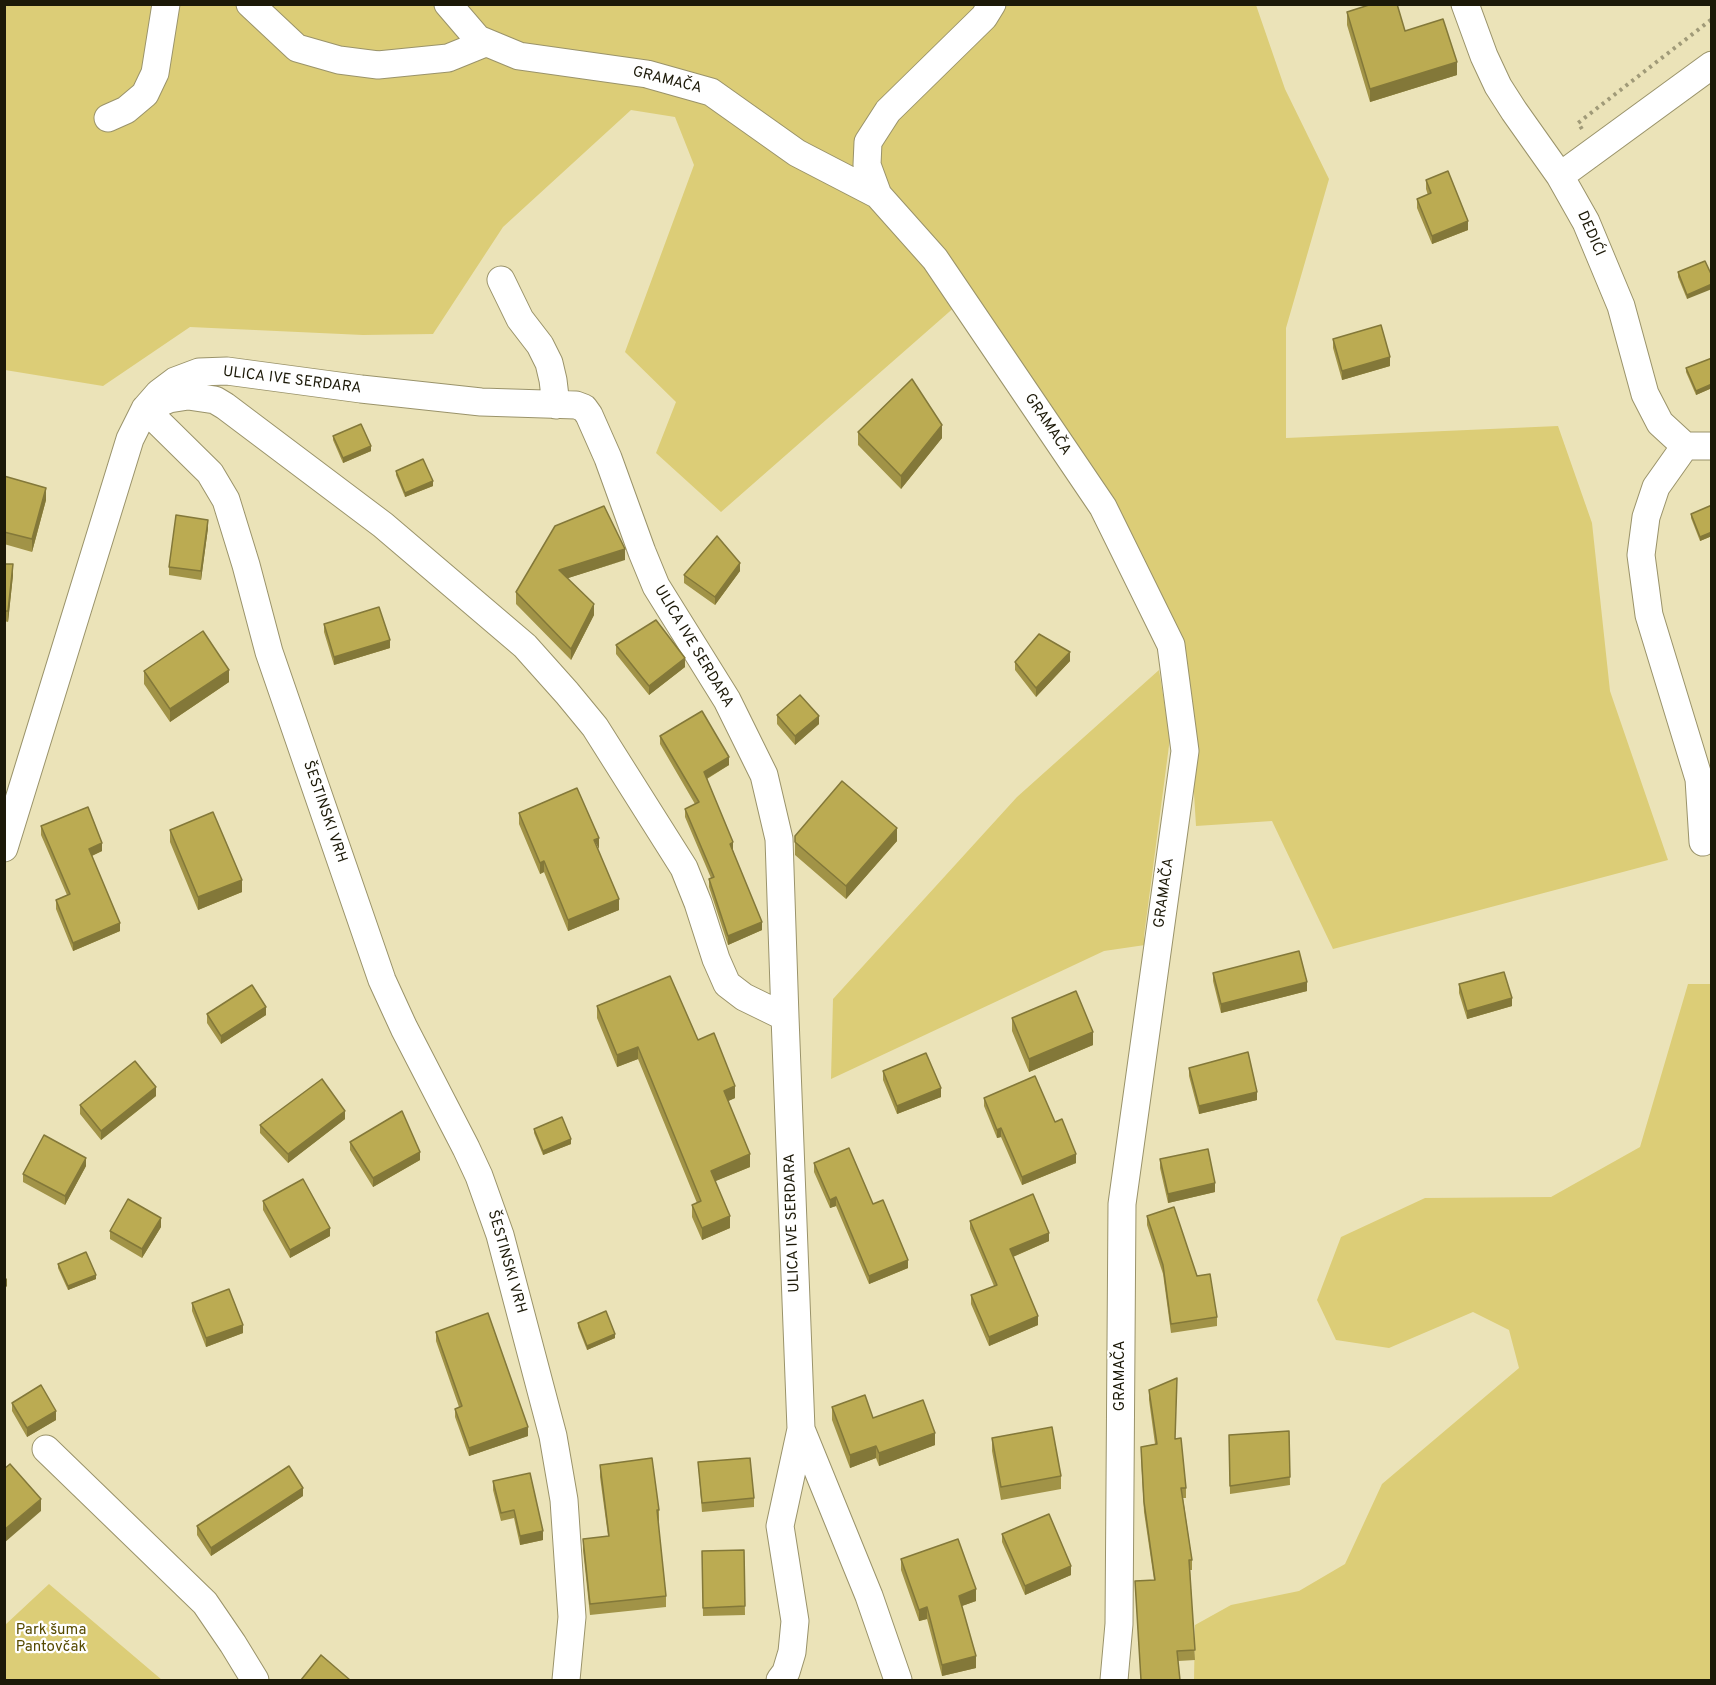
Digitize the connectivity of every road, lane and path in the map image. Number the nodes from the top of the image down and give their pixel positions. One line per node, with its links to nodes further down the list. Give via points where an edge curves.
1 (166, 4): 9 (street, via 155,73 146,94)
2 (250, 4): 7 (street, via 297,48 339,60 378,66 448,58)
3 (448, 4): 7 (street, GRAMAČA, via 477,39)
4 (992, 4): 12 (street, GRAMAČA, via 984,17 888,111 868,142 867,165)
5 (1465, 4): 11 (street, DEDIĆI, via 1498,86)
6 (1712, 19): 10 (path, via 1578,123)
7 (485, 43): 12 (street, GRAMAČA, via 519,56 648,74 711,92 797,153)
8 (1712, 65): 10 (street)
9 (108, 118)
10 (1597, 149): 11 (street)
11 (1560, 176): 16 (street, DEDIĆI, via 1586,222 1621,306 1645,394 1660,423)
12 (878, 195): 27 (street, GRAMAČA, via 935,259 1103,507 1172,645 1185,751 1122,1204 1119,1624)
13 (501, 279): 14 (street, via 520,319 544,354)
14 (556, 405): 15 (street, ULICA IVE SERDARA, via 372,391 227,371 199,372 175,381); 20 (street, ULICA IVE SERDARA, via 576,405 589,415 656,586 727,700 764,775 779,839)
15 (145, 409): 19 (street, via 130,439); 20 (street, ULICA IVE SERDARA, via 188,396 215,400 225,406 383,525 525,646 595,727 684,868 726,984); 24 (street, ŠESTINSKI VRH, via 210,473 226,500 270,652 382,980 475,1167 500,1235 553,1436 564,1500 572,1617)
16 (1685, 446): 17 (street); 18 (street, via 1656,487 1646,517 1641,555 1648,615 1699,779)
17 (1712, 446)
18 (1703, 842)
19 (4, 848)
20 (784, 1017): 21 (street, ULICA IVE SERDARA)
21 (801, 1429): 25 (street, ULICA IVE SERDARA, via 780,1526 795,1621 792,1652); 26 (street, ULICA IVE SERDARA, via 869,1596)
22 (46, 1449): 23 (street, via 205,1603)
23 (255, 1680)
24 (566, 1680)
25 (780, 1680)
26 (898, 1680)
27 (1114, 1680)

